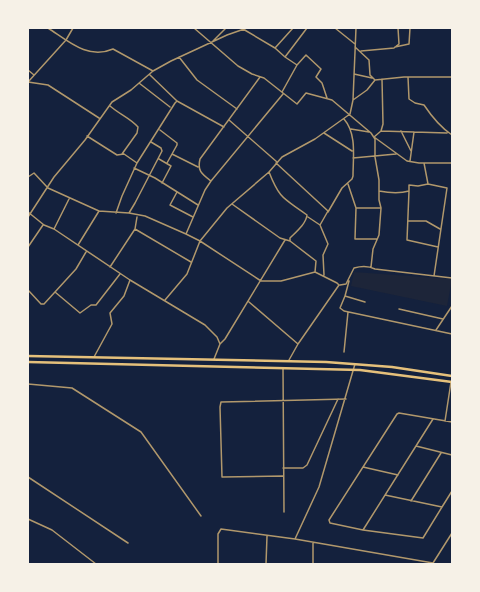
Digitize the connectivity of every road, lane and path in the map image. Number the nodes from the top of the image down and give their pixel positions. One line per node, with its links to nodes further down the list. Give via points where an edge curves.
1 (48, 28): 13 (street)
2 (73, 28): 13 (street)
3 (194, 28): 14 (street)
4 (226, 28): 14 (street)
5 (247, 28): 12 (street)
6 (293, 28): 17 (street)
7 (307, 28): 21 (street)
8 (335, 28): 15 (street)
9 (356, 28): 15 (street)
10 (398, 28): 18 (street, via 399,44)
11 (410, 28): 18 (street, via 409,44)
12 (243, 29): 14 (street); 17 (street)
13 (66, 40): 24 (street, via 88,52 107,52 113,49); 27 (street)
14 (212, 42): 20 (street); 28 (street, via 238,66)
15 (355, 44): 16 (street)
16 (355, 47): 19 (street); 26 (street)
17 (274, 48): 21 (street)
18 (394, 48): 19 (street)
19 (361, 51): 31 (street, via 369,60)
20 (179, 57): 24 (street); 42 (street, via 197,80)
21 (285, 57): 22 (street)
22 (297, 65): 36 (street); 37 (street, via 306,55 317,64 321,69 316,77 322,83)
23 (28, 70): 27 (street)
24 (153, 71): 25 (street)
25 (150, 74): 35 (street); 39 (street)
26 (354, 74): 31 (street); 38 (street)
27 (34, 75): 34 (street)
28 (260, 77): 36 (street); 42 (street)
29 (408, 77): 30 (street); 32 (street); 55 (street, via 409,99 415,104 424,105 433,119)
30 (452, 77)
31 (372, 78): 33 (street)
32 (382, 79): 33 (street); 50 (street)
33 (375, 80): 38 (street, via 367,90)
34 (28, 82): 44 (street, via 48,85)
35 (139, 83): 40 (street); 41 (street)
36 (283, 93): 37 (street, via 297,104 306,93); 58 (street)
37 (327, 98): 43 (street)
38 (353, 100): 43 (street)
39 (177, 101): 41 (street); 47 (street)
40 (109, 105): 44 (street); 63 (street, via 122,116 134,121 138,127 138,131)
41 (170, 107): 49 (street)
42 (237, 109): 46 (street)
43 (350, 114): 45 (street); 54 (street)
44 (99, 118): 57 (street)
45 (344, 118): 48 (street); 52 (street)
46 (228, 120): 47 (street); 58 (street)
47 (224, 127): 75 (street, via 200,159)
48 (352, 129): 54 (street); 61 (street)
49 (159, 130): 60 (street); 64 (street, via 177,143)
50 (381, 131): 51 (street); 59 (street)
51 (402, 131): 53 (street); 62 (street)
52 (324, 132): 61 (street); 70 (street)
53 (414, 132): 55 (street); 62 (street)
54 (371, 133): 59 (street)
55 (449, 133): 56 (street)
56 (452, 135)
57 (87, 136): 63 (street, via 115,154); 84 (street)
58 (247, 136): 70 (street); 80 (street)
59 (374, 137): 65 (street); 66 (street)
60 (151, 142): 68 (street, via 162,150); 71 (street)
61 (353, 151): 67 (street)
62 (411, 152): 69 (street)
63 (122, 154): 71 (street)
64 (172, 154): 72 (street); 75 (street)
65 (396, 154): 66 (street); 69 (street)
66 (374, 157): 67 (street); 87 (street, via 380,180)
67 (353, 158): 82 (street, via 353,176)
68 (159, 159): 72 (street); 79 (street)
69 (410, 161): 73 (street)
70 (276, 162): 77 (street); 96 (street)
71 (137, 163): 76 (street)
72 (167, 163): 81 (street, via 171,166)
73 (424, 163): 74 (street); 83 (street)
74 (452, 163)
75 (198, 167): 80 (street, via 201,173)
76 (134, 168): 79 (street); 98 (street)
77 (268, 172): 91 (street); 103 (street, via 283,199)
78 (28, 176): 84 (street, via 33,173 37,175)
79 (149, 176): 81 (street); 99 (street)
80 (211, 180): 92 (street)
81 (162, 183): 89 (street)
82 (348, 184): 93 (street); 96 (street, via 342,188)
83 (428, 184): 85 (street); 88 (street, via 409,185)
84 (48, 188): 90 (street); 97 (street)
85 (447, 188): 86 (street); 109 (street)
86 (452, 188)
87 (379, 191): 88 (street, via 398,194); 94 (street)
88 (409, 191): 104 (street)
89 (177, 192): 92 (street); 102 (street, via 170,205)
90 (69, 199): 95 (street); 107 (street)
91 (232, 204): 112 (street); 113 (street)
92 (198, 206): 102 (street)
93 (356, 208): 94 (street); 111 (street, via 354,239)
94 (381, 208): 111 (street)
95 (99, 211): 98 (street); 115 (street)
96 (328, 212): 106 (street)
97 (29, 213): 101 (street); 105 (street)
98 (116, 213): 99 (street)
99 (128, 213): 100 (street)
100 (138, 216): 108 (street); 110 (street, via 145,216)
101 (28, 217)
102 (193, 217): 110 (street)
103 (307, 217): 106 (street); 114 (street)
104 (408, 221): 109 (street, via 426,221); 117 (street, via 407,240)
105 (44, 225): 107 (street); 116 (street)
106 (320, 225): 124 (street, via 328,244 323,255)
107 (54, 229): 115 (street)
108 (135, 230): 119 (street); 120 (street)
109 (441, 230): 117 (street)
110 (186, 234): 113 (street)
111 (377, 239): 121 (street)
112 (285, 240): 114 (street); 129 (street)
113 (200, 241): 119 (street); 129 (street)
114 (290, 241): 122 (street, via 316,261)
115 (78, 245): 118 (street)
116 (28, 246)
117 (438, 246): 125 (street)
118 (86, 251): 120 (street); 132 (street, via 76,269)
119 (191, 262): 134 (street, via 187,274)
120 (110, 267): 123 (street)
121 (371, 267): 125 (street); 127 (street, via 354,268)
122 (315, 272): 124 (street); 129 (street, via 281,281)
123 (120, 274): 128 (street); 132 (street, via 96,305 91,305 80,313)
124 (324, 275): 130 (street)
125 (434, 276): 126 (street)
126 (452, 278)
127 (349, 279): 130 (street, via 346,284); 133 (street)
128 (130, 280): 134 (street); 147 (street, via 124,296 110,313 112,324)
129 (261, 281): 135 (street)
130 (339, 285): 144 (street)
131 (28, 290): 132 (street, via 42,305)
132 (55, 292)
133 (345, 296): 136 (street); 139 (street, via 340,308)
134 (165, 300): 143 (street, via 205,325)
135 (248, 302): 143 (street); 144 (street)
136 (365, 302)
137 (452, 306): 140 (street)
138 (399, 309): 140 (street)
139 (348, 312): 141 (street); 145 (street)
140 (443, 319): 141 (street)
141 (436, 330): 142 (street)
142 (452, 334)
143 (220, 344): 148 (street)
144 (298, 344): 150 (street)
145 (344, 352)
146 (28, 356): 147 (highway)
147 (94, 357): 148 (highway)
148 (214, 361): 150 (highway)
149 (28, 362): 152 (highway)
150 (288, 362): 151 (highway)
151 (355, 364): 153 (street); 154 (highway)
152 (283, 368): 153 (highway); 157 (street)
153 (354, 369): 155 (highway); 159 (street)
154 (452, 376)
155 (451, 382): 161 (street)
156 (28, 384): 176 (street, via 72,388 141,432)
157 (283, 399): 158 (street); 167 (street); 169 (street, via 222,401 220,407 222,477)
158 (338, 399): 159 (street); 167 (street, via 307,465 303,468)
159 (346, 399): 181 (street, via 319,487)
160 (433, 419): 161 (street); 163 (street); 166 (street, via 397,414)
161 (445, 421): 162 (street)
162 (452, 422)
163 (416, 446): 164 (street); 168 (street)
164 (441, 452): 165 (street); 173 (street)
165 (452, 455)
166 (363, 467): 168 (street); 178 (street, via 329,520 330,523)
167 (283, 468): 169 (street)
168 (398, 475): 172 (street)
169 (283, 476): 175 (street)
170 (28, 477): 182 (street)
171 (452, 491): 174 (street)
172 (385, 495): 173 (street); 178 (street)
173 (411, 501): 174 (street)
174 (442, 507): 178 (street, via 423,538)
175 (284, 512)
176 (201, 516)
177 (28, 519): 184 (street, via 52,530)
178 (363, 530)
179 (452, 533): 188 (street)
180 (267, 535): 181 (street); 185 (street, via 221,529 218,534); 186 (street)
181 (295, 539): 183 (street)
182 (128, 543)
183 (313, 543): 187 (street); 188 (street)
184 (96, 564)
185 (218, 564)
186 (266, 564)
187 (313, 564)
188 (433, 564)

